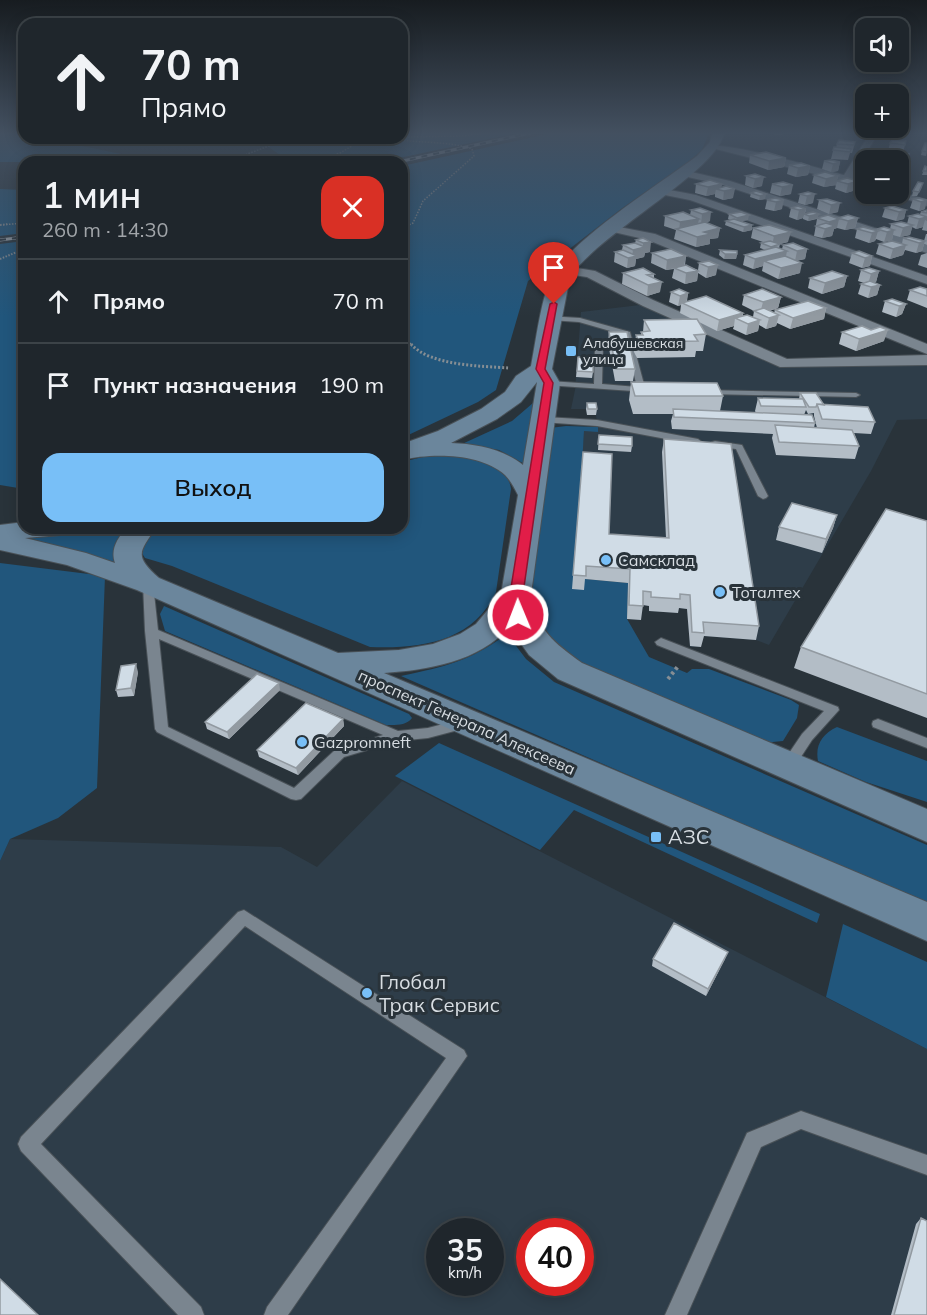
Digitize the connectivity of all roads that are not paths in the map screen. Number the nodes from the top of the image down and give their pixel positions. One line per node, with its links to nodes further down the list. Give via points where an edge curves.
1 (654, 194): 6 (street)
2 (678, 194): 9 (street)
3 (761, 194): 7 (street)
4 (909, 198): 5 (street)
5 (927, 203)
6 (609, 228): 8 (street, via 583,248); 12 (street, via 651,237)
7 (927, 249)
8 (565, 270): 10 (street); 13 (street, via 590,274 785,364)
9 (927, 280)
10 (550, 318): 14 (street); 16 (lane, via 580,320 627,334)
11 (599, 346): 15 (lane)
12 (927, 349)
13 (927, 360)
14 (545, 376): 15 (lane); 20 (street); 21 (street, via 524,381 513,397 489,414)
15 (598, 387): 16 (lane)
16 (642, 390): 17 (lane)
17 (653, 390)
18 (696, 392): 19 (lane)
19 (856, 395)
20 (545, 420): 22 (street); 23 (lane, via 597,423 739,447)
21 (408, 451): 22 (street, via 456,450 493,459 516,472)
22 (531, 494): 29 (street)
23 (764, 496)
24 (18, 530): 25 (street)
25 (0, 531)
26 (137, 534): 28 (street, via 128,546 126,559)
27 (0, 541): 28 (street, проспект Генерала Алексеева, via 65,556)
28 (148, 584): 30 (lane); 32 (street, проспект Генерала Алексеева)
29 (516, 594): 32 (street, via 487,631 444,652 382,662); 37 (street, via 518,615 526,631 570,671)
30 (151, 631): 35 (lane); 35 (lane, via 162,729 296,795 339,754)
31 (661, 642): 37 (lane, via 833,710 807,737)
32 (332, 663): 33 (street, проспект Генерала Алексеева)
33 (469, 723): 35 (lane); 39 (street, проспект Генерала Алексеева)
34 (878, 724): 36 (lane)
35 (397, 736)
36 (927, 743)
37 (787, 767): 38 (street)
38 (927, 826)
39 (927, 922)
40 (927, 1166): 43 (lane, via 801,1120 754,1140)
41 (193, 1315): 42 (lane, via 28,1144 244,918 458,1056)
42 (275, 1315)
43 (676, 1315)

